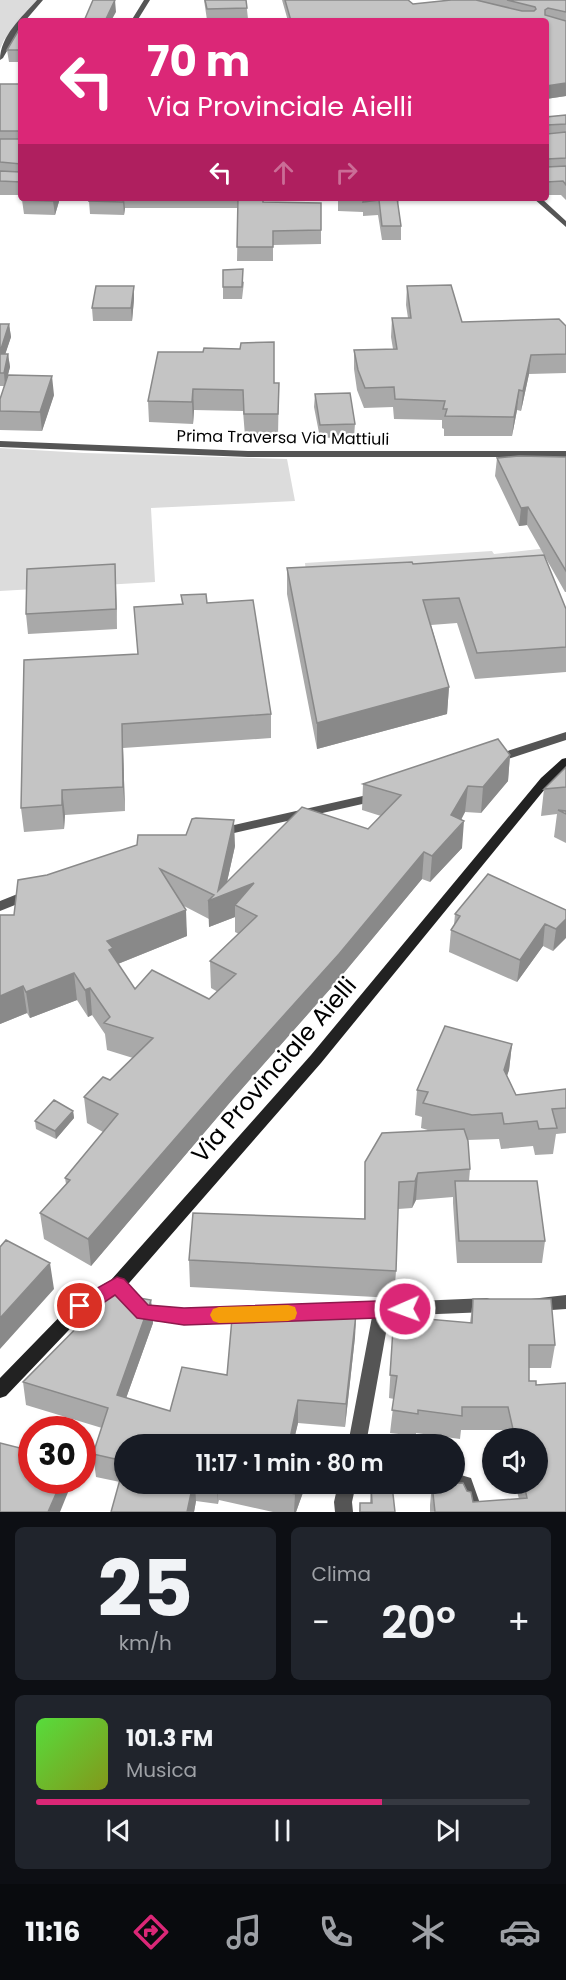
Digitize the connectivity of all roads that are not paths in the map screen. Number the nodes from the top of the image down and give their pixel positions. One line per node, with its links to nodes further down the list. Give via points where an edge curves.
1 (40, 0): 3 (street)
2 (147, 0): 4 (street)
3 (25, 18)
4 (136, 18)
5 (18, 27): 6 (street)
6 (0, 58)
7 (540, 201): 8 (street)
8 (566, 225)
9 (0, 444): 10 (street, Prima Traversa Via Mattiuli, via 248,454)
10 (566, 454)
11 (566, 736): 13 (street)
12 (566, 762): 18 (street, Via Provinciale Aielli, via 544,781 316,1059)
13 (479, 764)
14 (392, 792): 15 (street)
15 (211, 835)
16 (44, 888): 17 (street)
17 (0, 906)
18 (117, 1285): 22 (street, via 143,1312 184,1317); 23 (street, Via Provinciale Aielli, via 80,1306)
19 (566, 1302): 20 (street)
20 (382, 1310): 21 (street); 24 (street)
21 (312, 1312)
22 (265, 1314)
23 (0, 1390)
24 (359, 1434)
25 (465, 1484): 28 (street)
26 (345, 1494): 27 (street)
27 (344, 1512)
28 (474, 1512)

